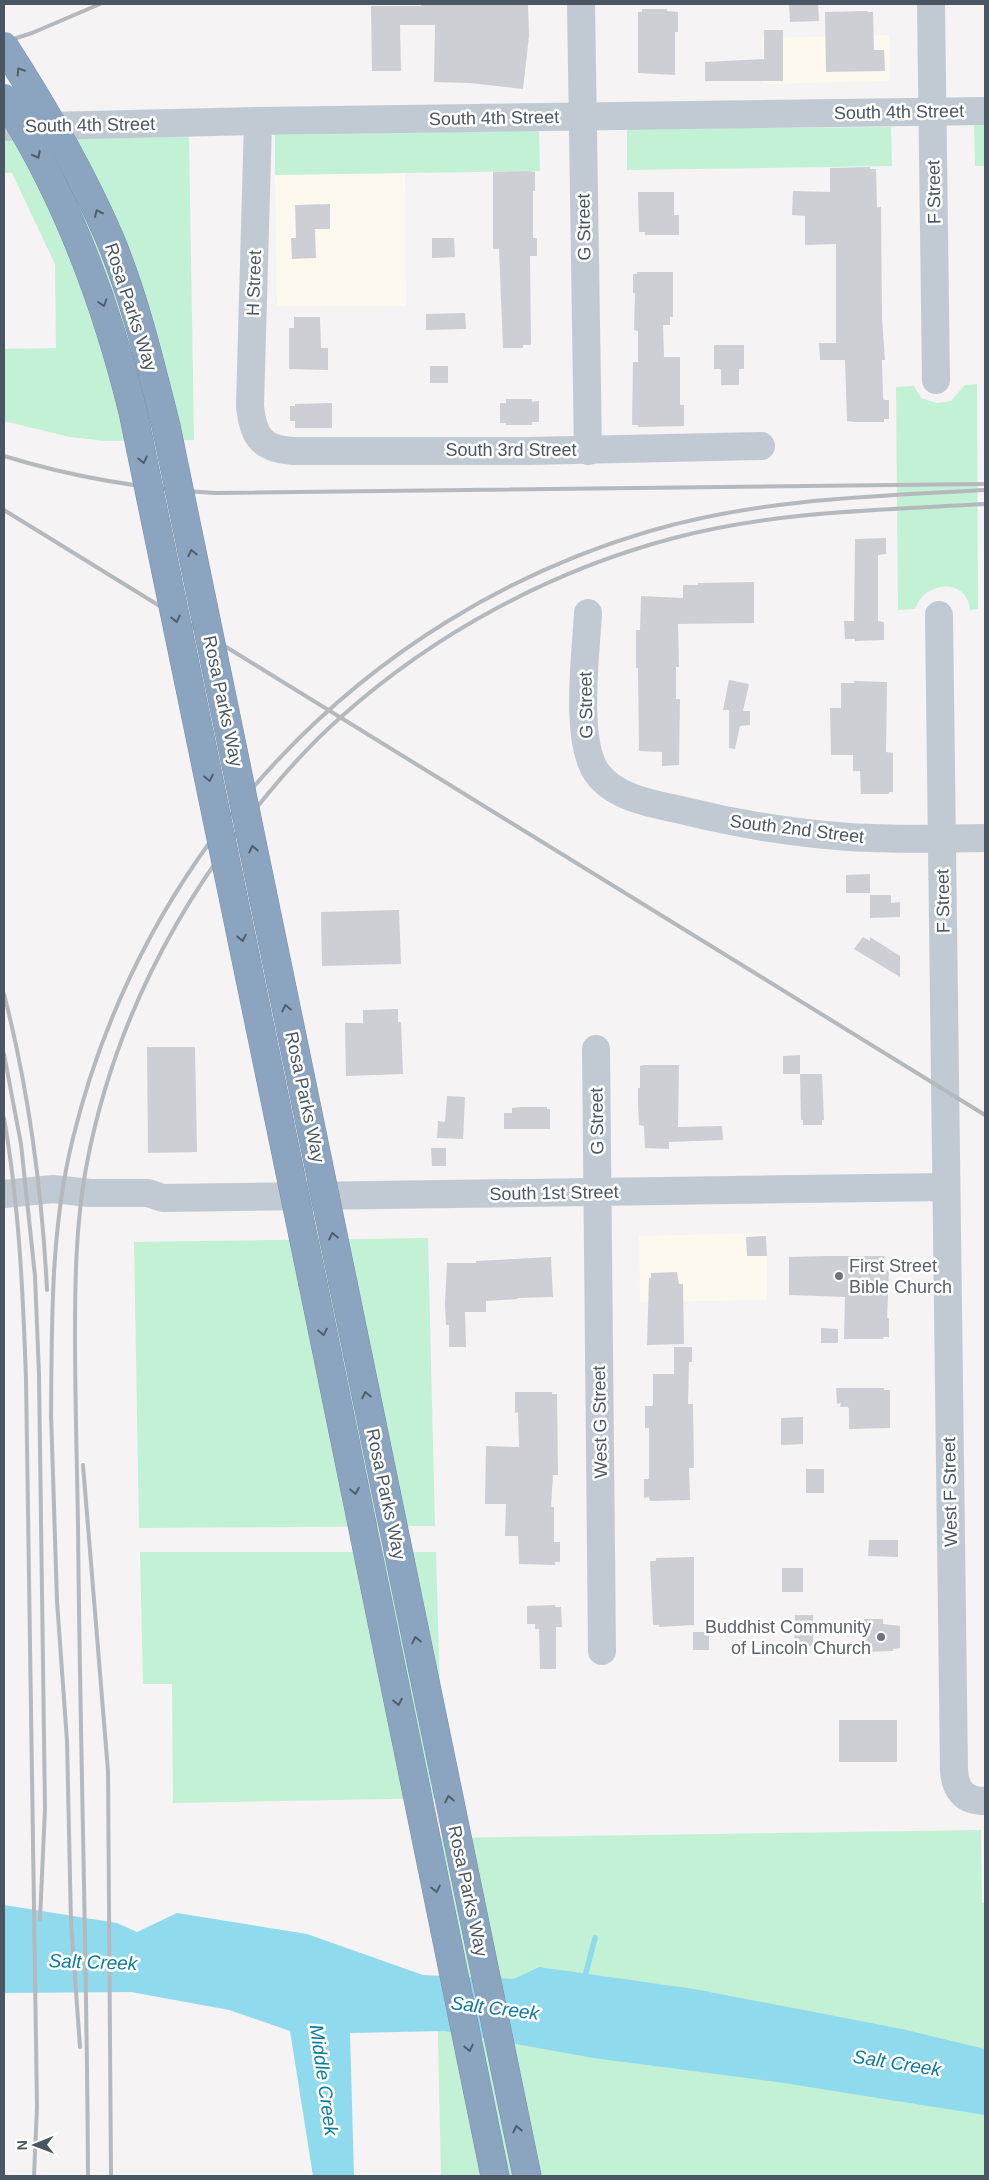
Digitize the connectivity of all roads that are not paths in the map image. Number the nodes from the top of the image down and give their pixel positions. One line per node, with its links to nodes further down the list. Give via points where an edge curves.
1 (581, 4): 7 (street, G Street)
2 (932, 4): 6 (street, F Street)
3 (4, 46): 28 (highway, Rosa Parks Way, one-way to 3, bridge, via 149,356 128,288 83,179 47,112)
4 (4, 98): 27 (highway, Rosa Parks Way, one-way to 27, bridge, via 56,190 100,296 119,353 133,412)
5 (985, 111): 6 (street, South 4th Street)
6 (933, 112): 7 (street, South 4th Street); 10 (street, F Street)
7 (583, 117): 8 (street, South 4th Street); 13 (street, G Street)
8 (258, 121): 9 (street, South 4th Street); 11 (street, H Street, via 250,406 254,428)
9 (4, 127)
10 (936, 380)
11 (263, 442): 13 (street, South 3rd Street, via 293,451)
12 (761, 446): 13 (street, South 3rd Street)
13 (588, 450)
14 (588, 613): 16 (street, G Street, via 586,745 596,772)
15 (939, 615): 17 (street, F Street)
16 (613, 788): 17 (street, South 2nd Street, via 640,800 780,830 873,838)
17 (942, 838): 18 (street, South 2nd Street); 20 (street, F Street)
18 (985, 838)
19 (596, 1049): 21 (street, G Street)
20 (946, 1187): 21 (street, South 1st Street); 26 (street, West F Street, via 954,1770 957,1788)
21 (597, 1192): 23 (street, South 1st Street); 25 (street, West G Street)
22 (4, 1194): 23 (street, South 1st Street, via 53,1189 90,1194 148,1193)
23 (163, 1198): 24 (street, South 1st Street, via 148,1206 94,1207 51,1203)
24 (4, 1208)
25 (602, 1651)
26 (974, 1798)
27 (495, 2176)
28 (527, 2176)

